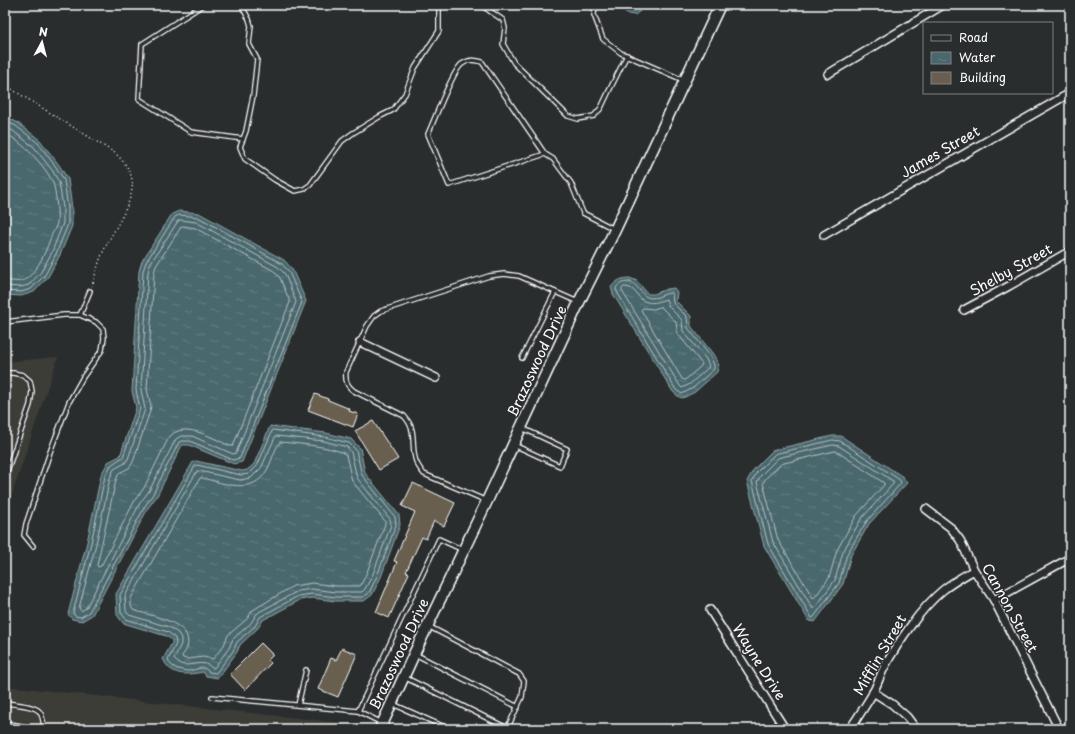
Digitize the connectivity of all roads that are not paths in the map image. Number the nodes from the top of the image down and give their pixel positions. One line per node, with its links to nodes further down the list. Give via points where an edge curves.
1 (203, 5): 12 (lane, via 142,44 139,99 191,132)
2 (241, 5): 12 (lane, via 251,26 249,44 258,59)
3 (440, 5): 12 (lane, via 439,31 415,68 405,94 393,110 379,116 342,141 310,185 295,191 275,180 245,159 240,147)
4 (481, 5): 8 (lane, via 503,20 503,44 514,63 568,116 578,119 594,116 601,108)
5 (595, 5): 8 (lane, via 594,15 603,38)
6 (720, 5): 10 (street, Brazoswood Drive)
7 (943, 5): 9 (street)
8 (627, 55): 10 (lane)
9 (828, 74)
10 (684, 80): 14 (street, Brazoswood Drive)
11 (1070, 92): 15 (street, James Street)
12 (243, 139)
13 (545, 154): 13 (lane, via 449,185 428,134 454,74 461,64 471,59 482,62); 14 (lane, via 553,159 571,183 583,213)
14 (614, 230): 19 (street, Brazoswood Drive)
15 (824, 235)
16 (1070, 251): 20 (street, Shelby Street)
17 (90, 291): 21 (lane)
18 (554, 292): 19 (lane); 23 (lane, via 520,276 488,276 381,311 367,326); 24 (lane)
19 (579, 303): 27 (street, Brazoswood Drive)
20 (964, 310)
21 (80, 315): 22 (lane); 32 (lane, via 96,322 103,329 102,350 83,377 70,402 50,452 24,535)
22 (5, 322)
23 (360, 342): 26 (street); 30 (lane, via 346,372 348,386 404,416 410,422 415,458 424,474)
24 (522, 358)
25 (5, 373): 29 (lane, via 23,375 30,381 32,391 30,405)
26 (436, 378)
27 (521, 428): 28 (street, Brazoswood Drive); 28 (lane, via 567,449 560,466)
28 (513, 445): 30 (street, Brazoswood Drive)
29 (5, 477)
30 (487, 501): 33 (street, Brazoswood Drive)
31 (926, 509): 35 (street, Cannon Street, via 951,528 960,540)
32 (33, 546)
33 (464, 550): 38 (street, Brazoswood Drive); 48 (lane, via 439,539)
34 (1070, 558): 36 (street)
35 (974, 570): 36 (street, Cannon Street); 42 (street, Mifflin Street, via 944,589 929,603 894,651)
36 (994, 600): 58 (street, Cannon Street)
37 (710, 610): 55 (street, Wayne Drive)
38 (428, 626): 39 (street, Brazoswood Drive); 47 (lane, via 519,674 524,681)
39 (414, 654): 41 (street, Brazoswood Drive); 47 (lane)
40 (306, 670): 46 (lane)
41 (404, 677): 45 (street, Brazoswood Drive); 51 (lane)
42 (873, 692): 56 (street, Mifflin Street); 57 (street, via 892,704)
43 (212, 697): 46 (lane)
44 (5, 703): 53 (lane, via 38,710 42,715)
45 (392, 704): 50 (street, Brazoswood Drive); 54 (lane)
46 (298, 705): 48 (lane)
47 (518, 707): 51 (lane)
48 (358, 711): 50 (lane)
49 (5, 724): 52 (lane, via 21,726)
50 (382, 726)
51 (507, 728)
52 (24, 729)
53 (45, 729)
54 (449, 729)
55 (785, 729)
56 (850, 729)
57 (916, 729)
58 (1059, 729)

